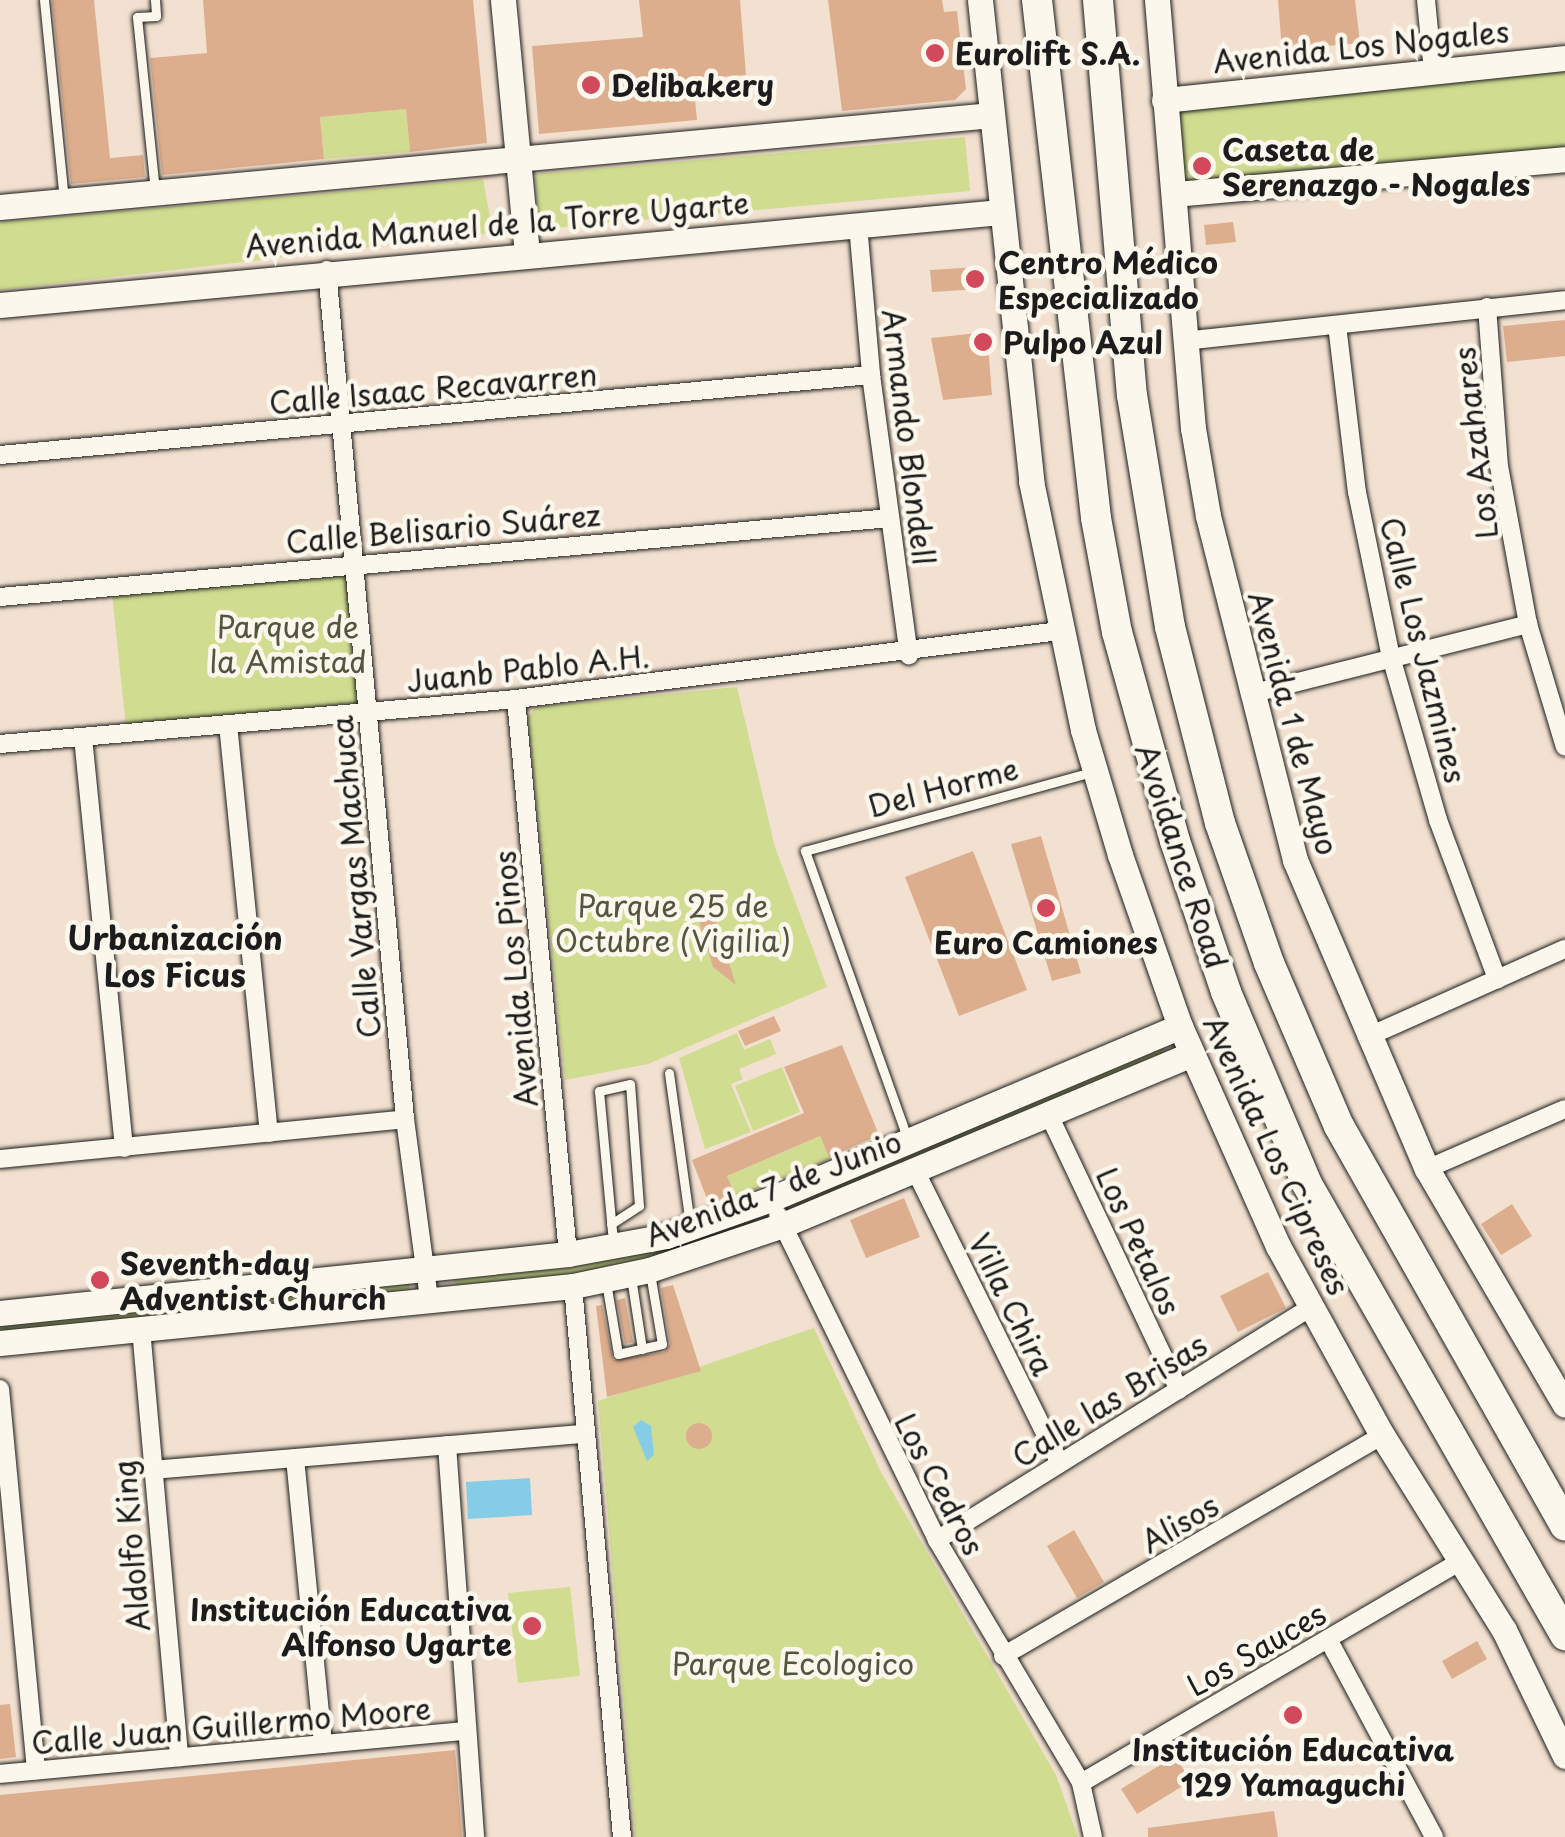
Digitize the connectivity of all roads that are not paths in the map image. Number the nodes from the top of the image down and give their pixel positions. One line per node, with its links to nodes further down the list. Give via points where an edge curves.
1 (44, 0): 17 (lane)
2 (155, 0): 15 (lane, via 156,16 137,17)
3 (503, 0): 14 (street)
4 (980, 0): 12 (street, Avenida Los Cipreses)
5 (1037, 0): 87 (highway, Avoidance Road, via 1096,518 1117,632 1175,841 1226,992 1308,1184)
6 (1098, 0): 84 (highway, Avoidance Road, via 1139,446 1170,627 1220,822 1269,962 1340,1126)
7 (1157, 0): 11 (street, Avenida 1 de Mayo)
8 (1426, 0): 10 (street)
9 (1565, 58): 10 (street, Avenida Los Nogales)
10 (1433, 71): 11 (street, Avenida Los Nogales)
11 (1164, 100): 16 (street, Avenida 1 de Mayo)
12 (992, 115): 14 (street, Avenida Manuel de la Torre Ugarte); 19 (street, Avenida Los Cipreses)
13 (1565, 159): 16 (street)
14 (519, 161): 15 (street, Avenida Manuel de la Torre Ugarte); 21 (street)
15 (156, 193): 17 (street, Avenida Manuel de la Torre Ugarte)
16 (1175, 194): 27 (street, Avenida 1 de Mayo)
17 (64, 201): 18 (street, Avenida Manuel de la Torre Ugarte)
18 (0, 207)
19 (1001, 212): 20 (street, Avenida Manuel de la Torre Ugarte); 35 (street, Avenida Los Cipreses, via 1028,463)
20 (858, 225): 21 (street, Avenida Manuel de la Torre Ugarte); 28 (street, Armando Blondell)
21 (527, 254): 22 (street, Avenida Manuel de la Torre Ugarte)
22 (327, 270): 24 (street, Avenida Manuel de la Torre Ugarte); 29 (street, Calle Vargas Machuca)
23 (1565, 300): 25 (street)
24 (0, 306)
25 (1487, 307): 26 (street); 34 (street, Los Azahares, via 1499,466)
26 (1337, 325): 27 (street); 37 (street, Calle Los Jazmines, via 1357,492)
27 (1184, 341): 38 (street, Avenida 1 de Mayo, via 1208,516)
28 (870, 375): 29 (street, Calle Isaac Recavarren); 31 (street, Armando Blondell)
29 (341, 424): 30 (street, Calle Isaac Recavarren); 32 (street, Calle Vargas Machuca)
30 (0, 456)
31 (890, 518): 32 (street, Calle Belisario Suárez); 36 (street, Armando Blondell)
32 (353, 562): 33 (street, Calle Belisario Suárez); 40 (street, Calle Vargas Machuca)
33 (0, 597)
34 (1528, 624): 37 (street); 44 (street, Los Azahares)
35 (1060, 632): 36 (street, Juanb Pablo A.H.); 45 (street, Avenida Los Cipreses)
36 (909, 655): 39 (street, Juanb Pablo A.H.)
37 (1391, 657): 38 (street); 47 (street, Calle Los Jazmines, via 1438,820)
38 (1250, 694): 49 (street, Avenida 1 de Mayo, via 1294,860)
39 (516, 699): 40 (street, Juanb Pablo A.H.); 65 (street, Avenida Los Pinos)
40 (367, 712): 41 (street, Juanb Pablo A.H.); 54 (street, Calle Vargas Machuca)
41 (228, 724): 42 (street, Juanb Pablo A.H.); 55 (street)
42 (83, 737): 43 (street, Juanb Pablo A.H.); 57 (street)
43 (0, 744)
44 (1565, 747)
45 (1094, 771): 48 (street, Avenida Los Cipreses); 56 (lane, Del Horme, via 805,851)
46 (1565, 949): 47 (street)
47 (1497, 978): 49 (street)
48 (1180, 1026): 50 (street, Avenida Los Cipreses); 56 (street, Avenida 7 de Junio)
49 (1368, 1036): 59 (street, Avenida 1 de Mayo)
50 (1191, 1054): 52 (street, Avenida 7 de Junio); 70 (street, Avenida Los Cipreses)
51 (669, 1073): 63 (lane)
52 (1049, 1115): 60 (street, Avenida 7 de Junio); 76 (street, Los Petalos)
53 (1562, 1117): 59 (street)
54 (404, 1120): 55 (street); 66 (street, Calle Vargas Machuca)
55 (269, 1133): 57 (street)
56 (908, 1141): 61 (street, Avenida 7 de Junio)
57 (124, 1148): 58 (street)
58 (0, 1159)
59 (1427, 1169): 77 (street, Avenida 1 de Mayo)
60 (915, 1170): 62 (street, Avenida 7 de Junio); 82 (street, Villa Chira)
61 (771, 1200): 62 (street, Los Cedros); 63 (street, Avenida 7 de Junio)
62 (783, 1224): 67 (street, Avenida 7 de Junio); 85 (street, Los Cedros)
63 (690, 1227): 64 (street, Avenida 7 de Junio)
64 (614, 1234): 64 (lane, via 599,1091 630,1084 639,1206); 65 (street, Avenida 7 de Junio)
65 (568, 1254): 66 (street, Avenida 7 de Junio)
66 (425, 1265): 69 (street, Calle Vargas Machuca); 71 (street, Avenida 7 de Junio)
67 (629, 1275): 68 (street, Avenida 7 de Junio); 74 (lane); 74 (lane, via 662,1344); 74 (lane, via 618,1354)
68 (573, 1286): 69 (street, Avenida 7 de Junio); 78 (street)
69 (429, 1298): 72 (street, Avenida 7 de Junio)
70 (1311, 1307): 76 (street, Calle las Brisas); 79 (street, Avenida Los Cipreses)
71 (0, 1313)
72 (142, 1329): 73 (street, Avenida 7 de Junio); 83 (street, Aldolfo King)
73 (0, 1344)
74 (642, 1349)
75 (0, 1390): 94 (street)
76 (1179, 1390): 82 (street, Calle las Brisas)
77 (1565, 1405)
78 (581, 1434): 80 (street); 98 (street)
79 (1382, 1435): 86 (street, Avenida Los Cipreses); 89 (street, Alisos)
80 (447, 1446): 81 (street); 90 (street)
81 (296, 1458): 83 (street); 91 (street)
82 (1060, 1464): 85 (street, Calle las Brisas)
83 (152, 1470): 93 (street, Aldolfo King)
84 (1565, 1526)
85 (936, 1540): 89 (street, Los Cedros)
86 (1459, 1562): 88 (street, Los Sauces); 92 (street, Avenida Los Cipreses, via 1504,1630)
87 (1565, 1636)
88 (1328, 1638): 96 (street, Los Sauces); 100 (street)
89 (1003, 1656): 96 (street, Los Cedros)
90 (467, 1731): 91 (street, Calle Juan Guillermo Moore); 97 (street)
91 (323, 1744): 93 (street, Calle Juan Guillermo Moore)
92 (1565, 1756)
93 (178, 1757): 94 (street, Calle Juan Guillermo Moore)
94 (36, 1770): 95 (street, Calle Juan Guillermo Moore)
95 (0, 1774)
96 (1081, 1782): 99 (street)
97 (475, 1837)
98 (622, 1837)
99 (1092, 1837)
100 (1434, 1837)

